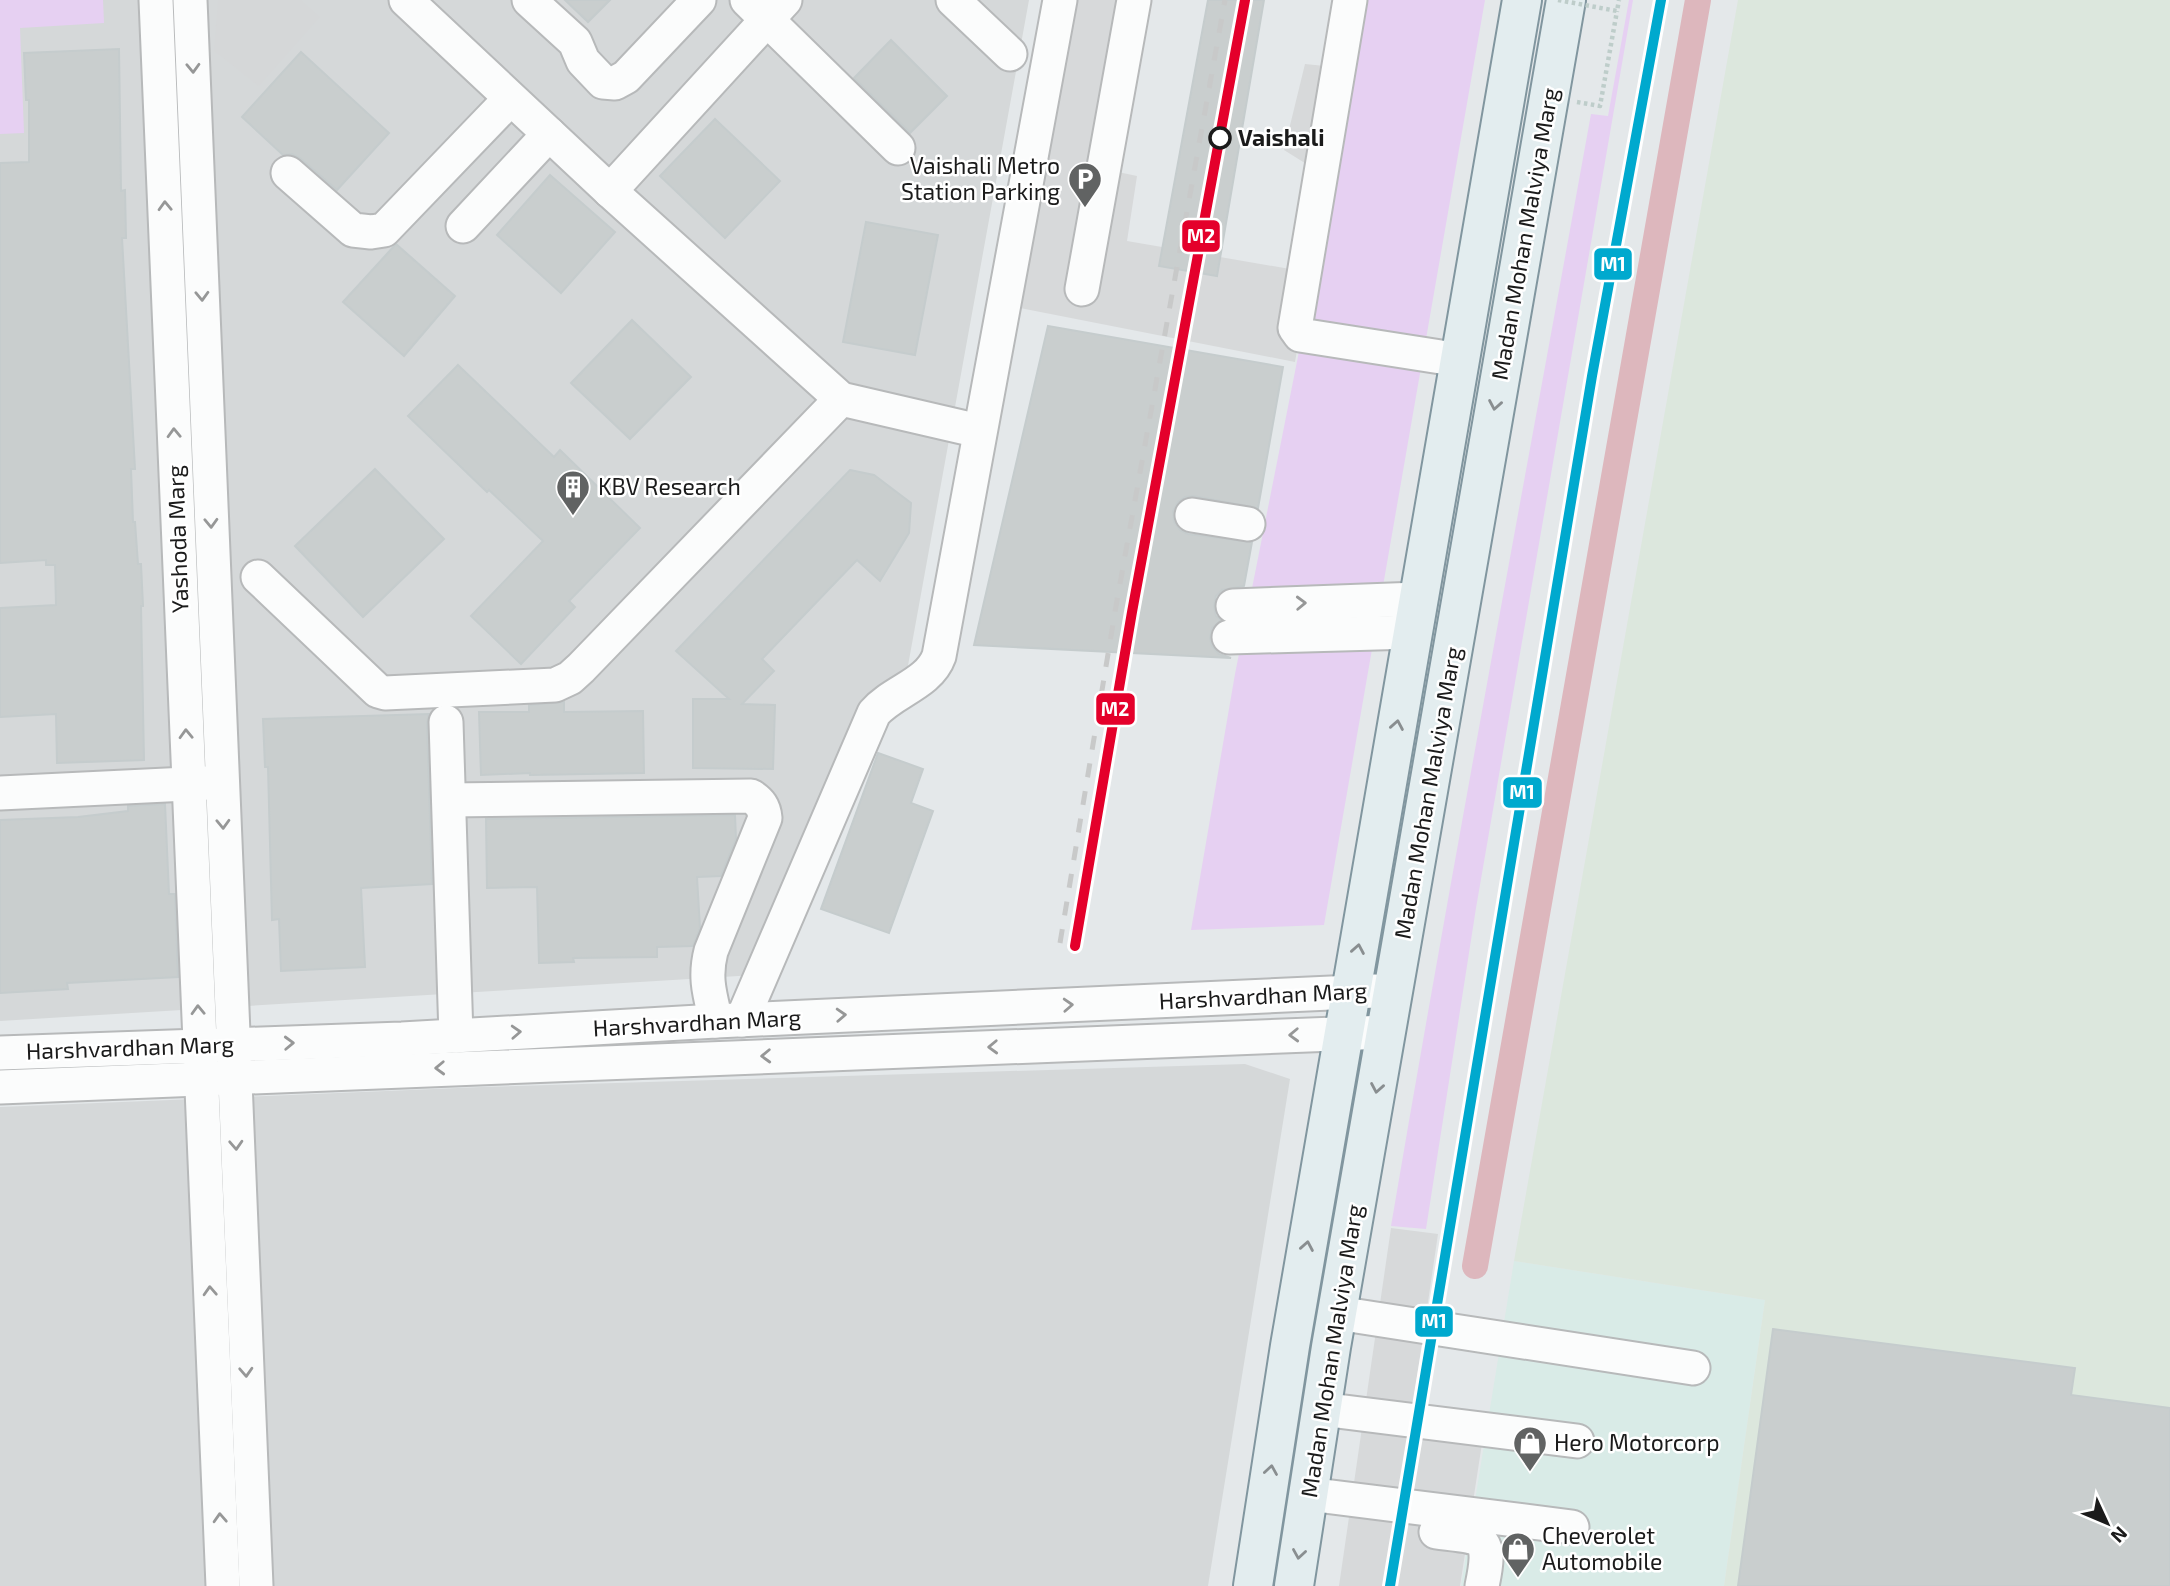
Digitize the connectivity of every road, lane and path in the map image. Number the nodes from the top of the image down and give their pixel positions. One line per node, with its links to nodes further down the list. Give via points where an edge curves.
1 (156, 0): 35 (street, Yashoda Marg, one-way to 1)
2 (190, 0): 34 (street, Yashoda Marg, one-way to 34)
3 (407, 0): 17 (street)
4 (529, 0): 5 (street, via 575,42 583,61 603,82 615,83)
5 (699, 0)
6 (953, 0): 16 (street)
7 (1060, 0): 27 (street)
8 (1135, 0): 24 (street)
9 (1350, 0): 25 (street, via 1295,328 1300,335)
10 (1522, 0): 25 (main road, Madan Mohan Malviya Marg)
11 (1558, 0): 15 (path, bridge)
12 (1566, 0): 38 (main road, Madan Mohan Malviya Marg, one-way to 38)
13 (1619, 0): 15 (path, bridge)
14 (766, 6): 20 (street); 22 (street)
15 (1617, 10): 18 (path)
16 (1010, 54)
17 (510, 99): 19 (street); 21 (street, via 384,230 353,230)
18 (1600, 106)
19 (548, 134): 22 (street); 23 (street)
20 (898, 148)
21 (288, 173)
22 (610, 191): 26 (street)
23 (463, 226)
24 (1082, 289)
25 (1460, 360): 31 (main road, Madan Mohan Malviya Marg)
26 (841, 399): 27 (street); 30 (street, via 581,668 555,685 378,691)
27 (979, 431): 40 (street, via 936,664 874,713)
28 (1192, 515): 29 (street)
29 (1248, 524)
30 (258, 577)
31 (1415, 615): 32 (street); 39 (main road, Madan Mohan Malviya Marg, one-way to 31)
32 (1231, 621)
33 (446, 722): 37 (street)
34 (221, 783): 35 (street); 45 (street, Yashoda Marg, one-way to 45)
35 (188, 784): 36 (street); 46 (street, Yashoda Marg, one-way to 35)
36 (0, 793)
37 (449, 800): 40 (street, via 751,796 759,801 765,818 706,968 706,979); 43 (street)
38 (1394, 990): 39 (street, Harshvardhan Marg); 41 (main road, Madan Mohan Malviya Marg)
39 (1351, 992): 40 (street, Harshvardhan Marg, one-way to 39); 42 (main road, Madan Mohan Malviya Marg)
40 (729, 1021): 43 (street, Harshvardhan Marg, one-way to 40)
41 (1386, 1032): 42 (street, Harshvardhan Marg); 48 (main road, Madan Mohan Malviya Marg, one-way to 48)
42 (1343, 1033): 45 (street, Harshvardhan Marg, one-way to 45); 56 (main road, Madan Mohan Malviya Marg, one-way to 42)
43 (456, 1036): 45 (street, Harshvardhan Marg, one-way to 43)
44 (0, 1053): 46 (street, Harshvardhan Marg)
45 (233, 1061): 46 (street, Harshvardhan Marg); 55 (street, Yashoda Marg, one-way to 55)
46 (200, 1062): 47 (street, Harshvardhan Marg); 54 (street, Yashoda Marg, one-way to 46)
47 (0, 1087)
48 (1337, 1313): 49 (street); 50 (main road, Madan Mohan Malviya Marg)
49 (1693, 1368)
50 (1321, 1409): 51 (street); 52 (main road, Madan Mohan Malviya Marg)
51 (1577, 1441)
52 (1306, 1505): 53 (street); 57 (main road, Madan Mohan Malviya Marg, one-way to 57); 58 (street, via 1476,1537 1488,1556)
53 (1572, 1527)
54 (223, 1586)
55 (256, 1586)
56 (1253, 1586)
57 (1294, 1586)
58 (1482, 1586)

